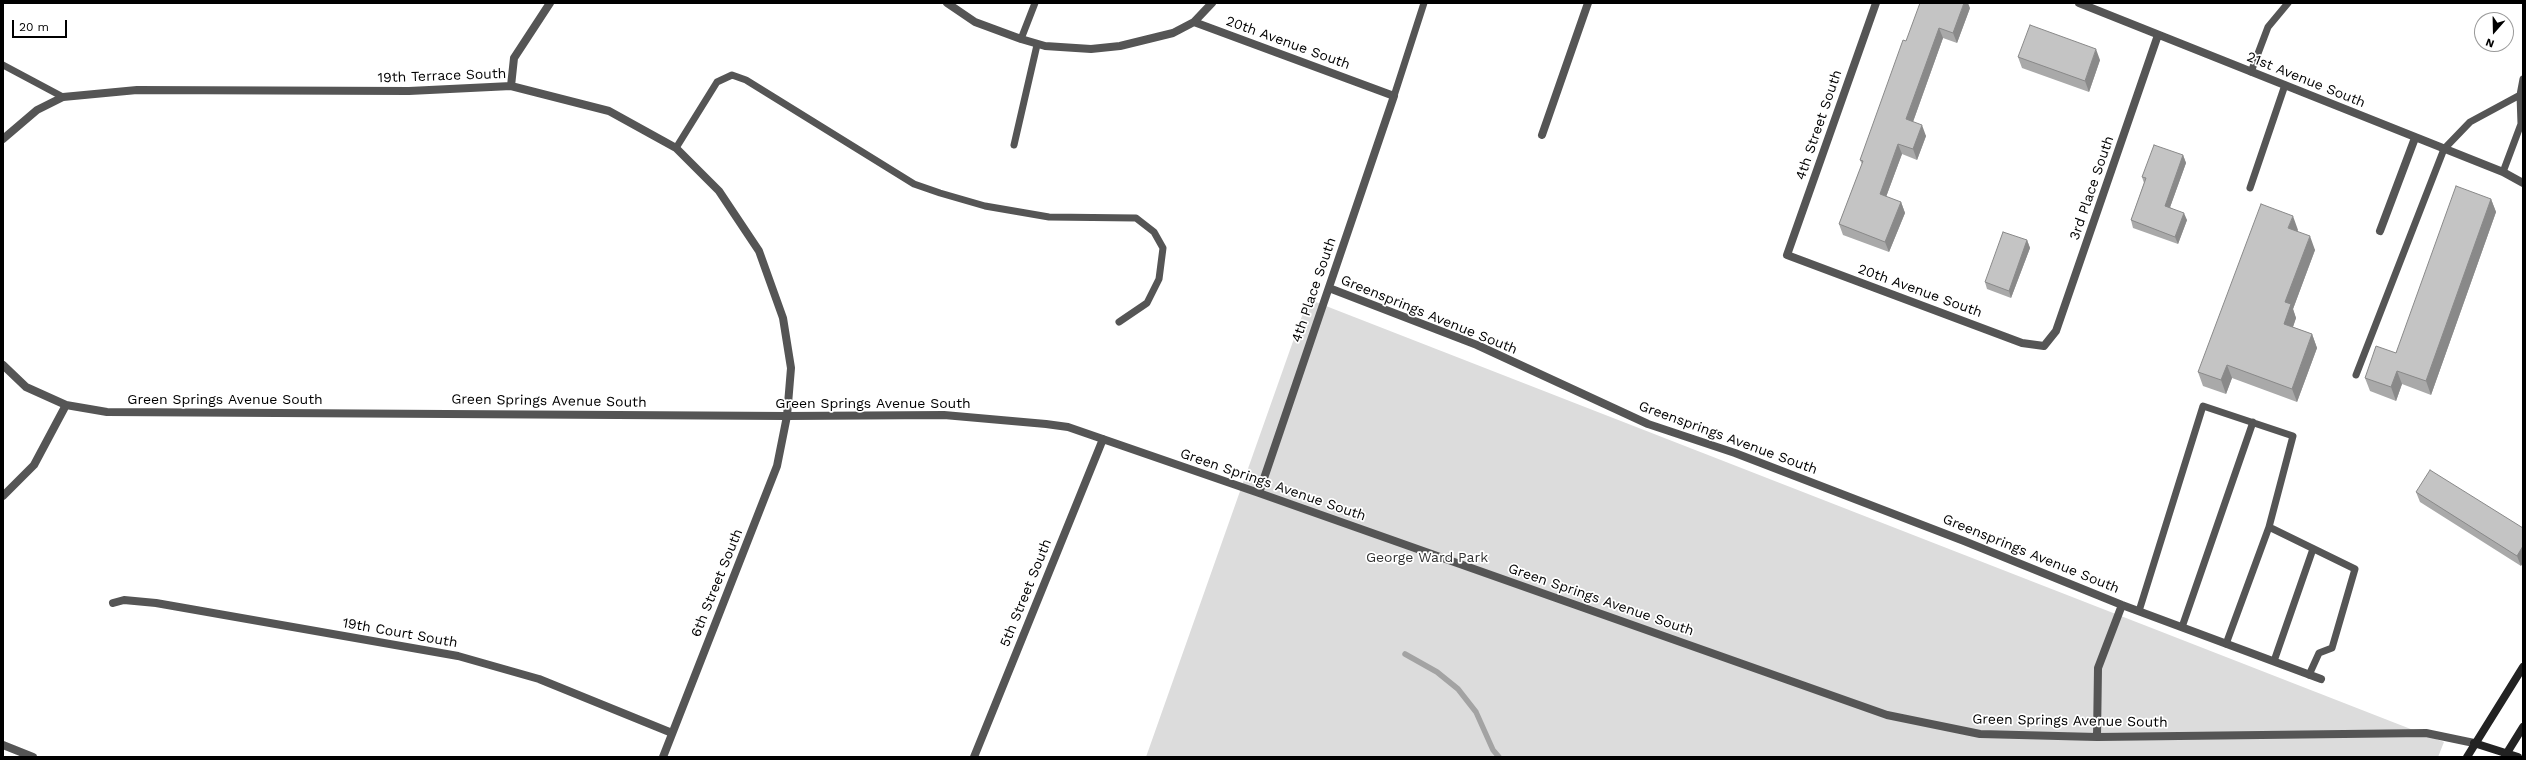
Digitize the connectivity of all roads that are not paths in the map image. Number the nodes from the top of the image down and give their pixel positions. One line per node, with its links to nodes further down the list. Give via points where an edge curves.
1 (550, 3): 18 (street, via 514,58)
2 (947, 3): 12 (street, via 975,22)
3 (1035, 3): 12 (lane)
4 (1212, 3): 10 (street)
5 (1424, 3): 20 (lane)
6 (1588, 3): 22 (street)
7 (1876, 3): 32 (street, 4th Street South)
8 (2079, 3): 11 (street, 21st Avenue South)
9 (2288, 3): 15 (lane, via 2268,27)
10 (1194, 22): 13 (street, via 1173,33 1120,46 1091,49); 20 (street, 20th Avenue South)
11 (2158, 35): 15 (street, 21st Avenue South); 35 (street, 3rd Place South, via 2056,331)
12 (1021, 39): 13 (street)
13 (1037, 45): 25 (lane)
14 (3, 65): 21 (lane)
15 (2251, 72): 17 (street, 21st Avenue South)
16 (2523, 79): 19 (lane)
17 (2285, 85): 23 (street, 21st Avenue South); 30 (lane)
18 (511, 86): 21 (street, 19th Terrace South, via 409,91 137,90); 26 (street, 19th Terrace South, via 609,111)
19 (2520, 95): 27 (lane, via 2470,122); 28 (lane, via 2521,124)
20 (1394, 96): 33 (street, 4th Place South)
21 (63, 97): 24 (street, 19th Terrace South, via 37,110)
22 (1542, 135)
23 (2415, 138): 27 (street, 21st Avenue South); 31 (street)
24 (3, 139)
25 (1014, 145)
26 (676, 148): 34 (lane, via 717,82 732,75 746,80 914,184 985,206 1050,217 1136,218 1154,232 1163,248 1159,279 1147,303); 39 (street, 19th Terrace South, via 719,191 759,251 783,318 791,368)
27 (2444, 149): 28 (street, 21st Avenue South); 37 (lane)
28 (2503, 172): 29 (street, 21st Avenue South)
29 (2523, 183)
30 (2250, 188)
31 (2380, 231)
32 (1787, 255): 35 (street, 20th Avenue South, via 2022,343)
33 (1329, 288): 42 (street, 4th Place South); 47 (street, Greensprings Avenue South, via 1477,345 1648,424 1735,453)
34 (1119, 322)
35 (2044, 346)
36 (3, 365): 38 (street, Green Springs Avenue South, via 26,387)
37 (2356, 375)
38 (66, 406): 39 (street, Green Springs Avenue South, via 107,412); 43 (street, via 34,465)
39 (787, 416): 41 (street, Green Springs Avenue South, via 944,414 1068,427); 56 (street, 6th Street South, via 777,466)
40 (2253, 422): 44 (lane, via 2293,436); 48 (lane, via 2203,406); 49 (lane)
41 (1103, 439): 42 (street, Green Springs Avenue South); 63 (street, 5th Street South)
42 (1260, 493): 57 (street, Green Springs Avenue South, via 1887,715 1980,734)
43 (3, 496)
44 (2269, 527): 45 (lane); 50 (lane)
45 (2313, 548): 51 (lane); 53 (lane, via 2355,569 2332,648 2320,653)
46 (113, 603): 56 (street, 19th Court South, via 124,600 156,603 458,656 539,679)
47 (2122, 605): 48 (street, Greensprings Avenue South); 57 (street, Greensprings Avenue South, via 2098,668)
48 (2139, 611): 49 (street, Greensprings Avenue South)
49 (2182, 627): 50 (street, Greensprings Avenue South)
50 (2226, 644): 51 (street, Greensprings Avenue South)
51 (2274, 661): 53 (street, Greensprings Avenue South)
52 (2523, 667): 58 (main road)
53 (2309, 675): 54 (street, Greensprings Avenue South)
54 (2320, 679)
55 (2523, 727): 60 (main road)
56 (672, 733): 62 (street, 6th Street South)
57 (2097, 737): 58 (street, Green Springs Avenue South, via 2426,733)
58 (2474, 743): 60 (main road, Green Springs Avenue South); 64 (main road)
59 (3, 745): 61 (street)
60 (2506, 755): 65 (main road, Green Springs Avenue South)
61 (33, 757)
62 (663, 757)
63 (974, 757)
64 (2467, 757)
65 (2518, 757)

